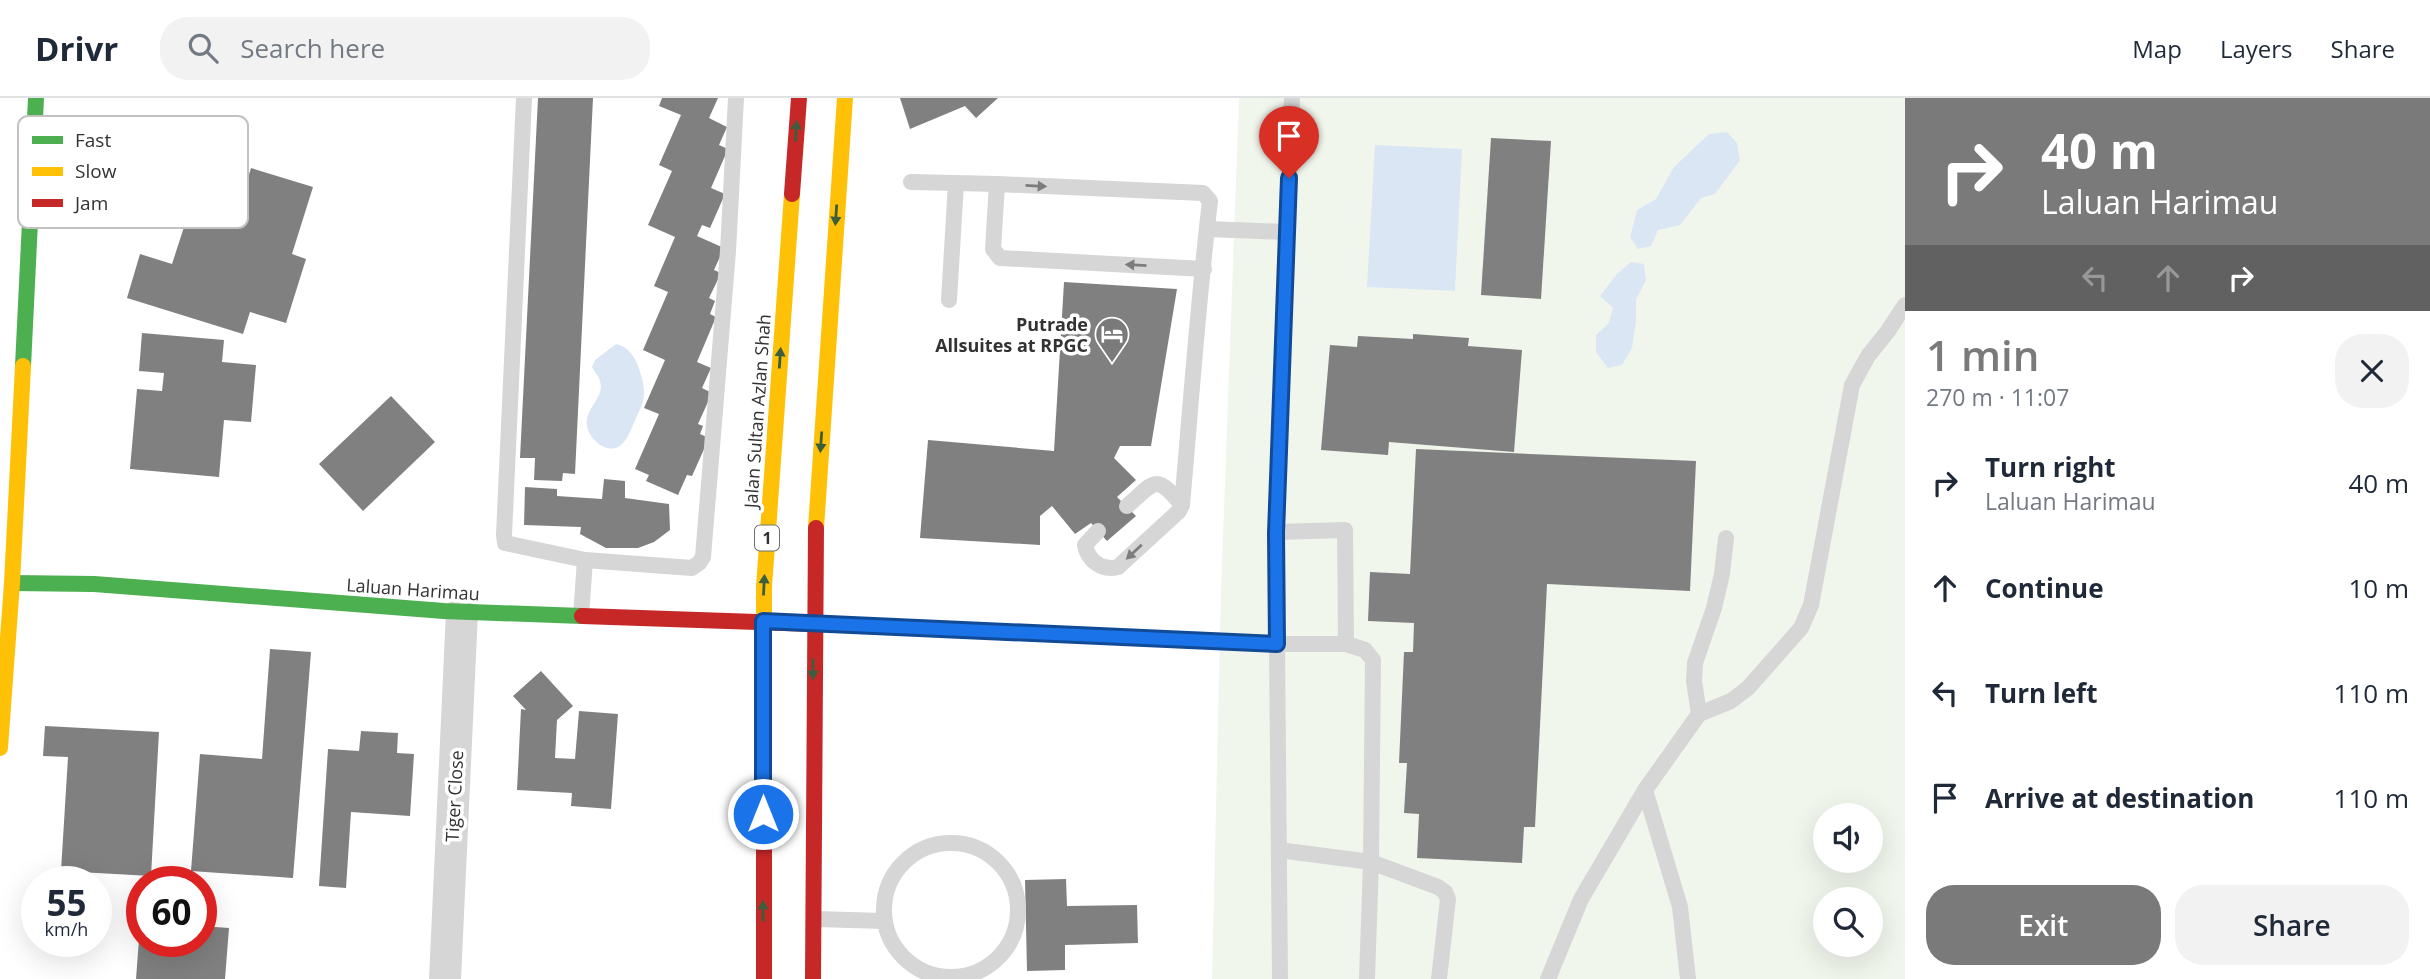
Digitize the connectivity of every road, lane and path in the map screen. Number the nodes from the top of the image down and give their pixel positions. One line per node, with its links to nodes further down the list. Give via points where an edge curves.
1 (36, 98): 7 (main road)
2 (524, 98): 22 (lane, via 505,543)
3 (736, 98): 22 (lane, via 703,556 692,568)
4 (799, 98): 26 (main road, Jalan Sultan Azlan Shah / 1, one-way to 4)
5 (845, 98): 27 (main road, one-way to 27)
6 (1292, 98): 13 (lane)
7 (35, 116)
8 (911, 182): 9 (lane)
9 (956, 183): 10 (lane); 15 (lane)
10 (997, 184): 12 (lane, one-way to 12, via 1203,193 1210,201); 14 (lane, one-way to 10, via 1000,258 993,249)
11 (27, 228): 23 (main road, via 16,376)
12 (1207, 229): 13 (lane); 14 (lane)
13 (1287, 232): 20 (lane)
14 (1204, 268): 17 (lane)
15 (949, 300)
16 (1905, 305): 30 (lane, via 1852,385 1811,605 1801,628 1748,688 1731,701)
17 (1182, 505): 18 (lane, via 1157,482); 19 (lane, one-way to 19, via 1118,567 1100,567 1086,552 1085,545)
18 (1127, 506)
19 (1098, 531)
20 (1276, 533): 28 (lane); 29 (lane, via 1345,530)
21 (1727, 538): 30 (lane, via 1714,608 1695,663)
22 (586, 560): 25 (lane)
23 (12, 583): 24 (main road, Laluan Harimau, via 94,584); 31 (main road)
24 (463, 612): 25 (main road, Laluan Harimau); 37 (street, Tiger Close)
25 (582, 616): 26 (main road, Laluan Harimau)
26 (763, 621): 27 (main road, Laluan Harimau); 38 (main road, Jalan Sultan Azlan Shah / 1, one-way to 26)
27 (813, 624): 28 (lane); 35 (main road, one-way to 35)
28 (1277, 644): 29 (lane); 33 (lane)
29 (1346, 644): 34 (lane, via 1365,650 1373,660)
30 (1699, 714): 32 (lane)
31 (0, 748)
32 (1646, 790): 43 (lane, via 1581,899); 44 (lane, via 1681,907)
33 (1279, 850): 34 (lane); 40 (lane)
34 (1371, 862): 41 (lane); 42 (lane, via 1445,892 1448,899)
35 (814, 919): 36 (lane); 39 (main road)
36 (884, 921): 36 (lane, via 892,877 927,847 949,842 972,845 992,856 1008,873 1016,893 1014,936 986,968 965,976 943,977 904,959 891,942)
37 (445, 979)
38 (764, 979)
39 (813, 979)
40 (1280, 979)
41 (1367, 979)
42 (1438, 979)
43 (1548, 979)
44 (1688, 979)

